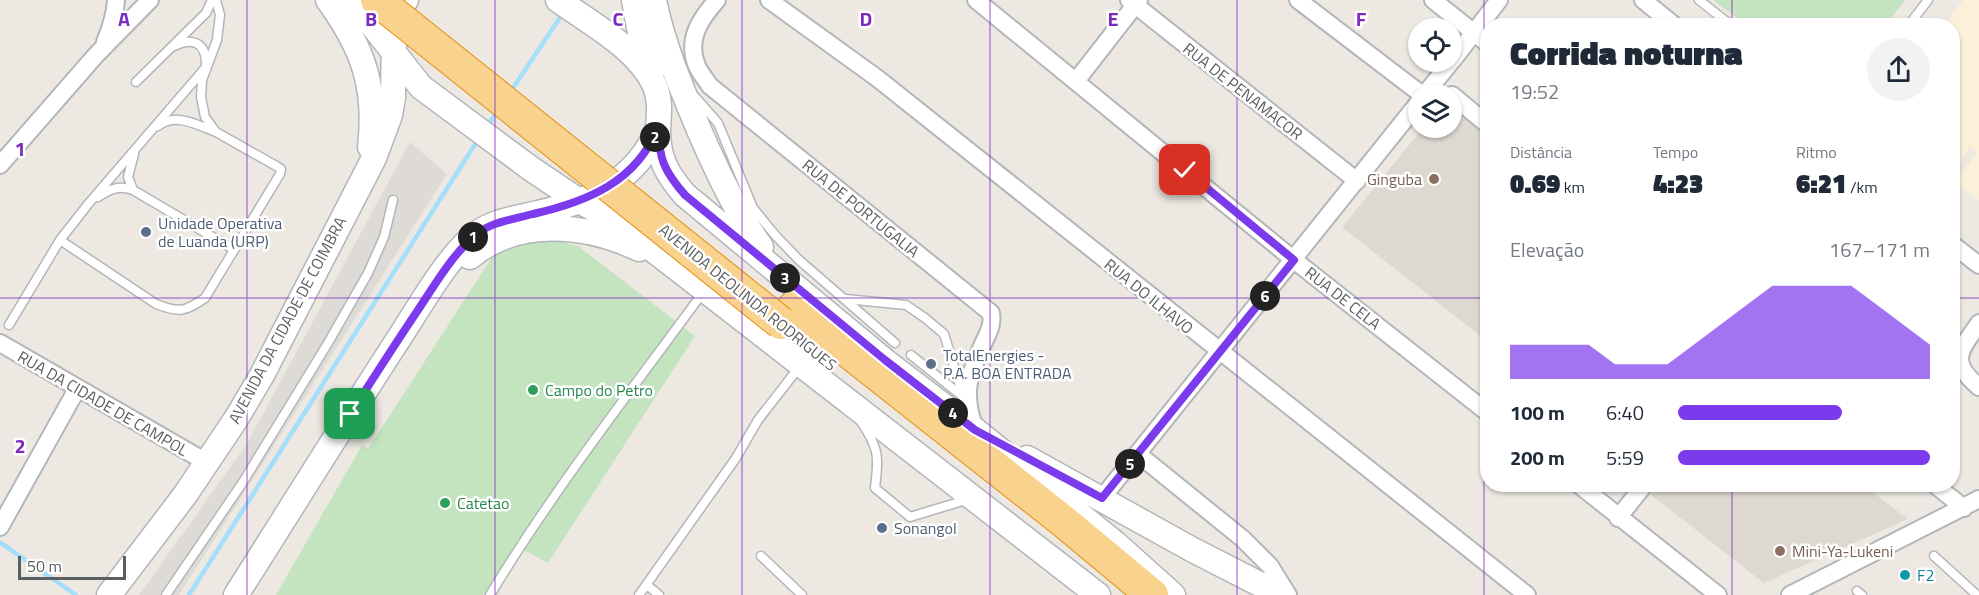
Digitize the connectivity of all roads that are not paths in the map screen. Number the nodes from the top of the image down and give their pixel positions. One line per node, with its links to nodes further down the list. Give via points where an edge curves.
1 (116, 0): 31 (street, via 112,27)
2 (150, 0): 31 (street)
3 (214, 0): 28 (lane); 32 (lane, via 220,15 217,40)
4 (328, 0): 53 (main road, via 360,54 374,120 370,147)
5 (344, 0): 30 (main road, via 369,21)
6 (376, 0): 63 (highway, AVENIDA DEOLINDA RODRIGUES, bridge)
7 (406, 0): 30 (main road, AVENIDA DA CIDADE DE COIMBRA, via 394,35); 63 (highway, AVENIDA DEOLINDA RODRIGUES)
8 (558, 0): 39 (main road, via 637,60)
9 (634, 0): 39 (main road)
10 (654, 0): 34 (main road, via 663,40)
11 (717, 0): 75 (street, RUA DE PORTUGALIA, via 698,25 693,43 697,66 710,87 991,313 992,324 974,363)
12 (769, 0): 68 (street, RUA DO ILHAVO, via 877,78)
13 (976, 0): 35 (street, RUA DE CELA)
14 (1298, 0): 37 (street)
15 (1433, 0): 26 (street)
16 (1499, 0): 21 (street)
17 (1643, 0): 22 (street)
18 (1700, 0): 23 (lane)
19 (1928, 0): 24 (lane)
20 (1134, 2): 35 (street); 48 (street, RUA DE PENAMACOR)
21 (1485, 18)
22 (1665, 18)
23 (1722, 18)
24 (1914, 18)
25 (1480, 25): 26 (street)
26 (1474, 33): 27 (street); 29 (street)
27 (1480, 38)
28 (172, 47): 32 (lane, via 192,40 207,56); 36 (lane)
29 (1462, 48)
30 (394, 52): 51 (main road, via 421,87); 53 (main road, AVENIDA DA CIDADE DE COIMBRA, via 390,115 374,158)
31 (96, 55): 47 (street)
32 (206, 67): 44 (lane, via 201,97 206,117); 45 (lane)
33 (1443, 72): 38 (street)
34 (678, 79): 62 (lane, via 718,123 753,208 799,260); 63 (main road, via 715,166)
35 (1076, 81): 57 (street, RUA DE CELA)
36 (136, 82)
37 (1418, 84)
38 (1432, 84)
39 (655, 86): 43 (main road, via 659,99)
40 (1462, 103): 42 (street)
41 (1408, 116): 48 (street)
42 (1480, 118)
43 (658, 127): 51 (main road, via 644,157 617,181); 63 (main road, via 659,151 669,176)
44 (216, 132): 45 (lane, via 178,119 164,121); 55 (lane, via 281,169)
45 (148, 133): 46 (lane)
46 (136, 148): 49 (lane, via 128,177); 52 (lane)
47 (0, 165)
48 (1357, 181): 57 (street)
49 (133, 190): 52 (lane, via 122,187 105,192); 55 (lane)
50 (393, 200): 95 (lane, via 368,273 328,343 243,482)
51 (579, 201): 59 (main road, via 607,216); 61 (main road, via 495,223 480,231 460,250)
52 (89, 203): 54 (lane)
53 (345, 213): 80 (main road, AVENIDA DA CIDADE DE COIMBRA, via 262,375)
54 (60, 240): 55 (lane, via 156,304 172,310 190,309 205,298); 65 (lane)
55 (233, 249)
56 (1960, 250): 58 (street)
57 (1294, 260): 68 (street); 77 (street, RUA DE CELA)
58 (1979, 265)
59 (673, 266): 60 (main road); 61 (main road, via 601,235 574,229 531,230 511,235 475,254)
60 (705, 291): 71 (main road); 97 (lane, via 553,498)
61 (428, 294): 96 (main road)
62 (845, 299): 66 (lane); 75 (lane, via 906,305 925,318 944,334)
63 (794, 309): 78 (main road, via 885,360); 102 (highway, AVENIDA DEOLINDA RODRIGUES); 103 (highway, AVENIDA DEOLINDA RODRIGUES)
64 (1979, 322): 69 (street)
65 (9, 325)
66 (895, 343)
67 (0, 344): 74 (street, RUA DA CIDADE DE CAMPOL)
68 (1220, 352): 79 (street); 107 (street, RUA DO ILHAVO)
69 (1960, 352)
70 (911, 355): 75 (lane)
71 (801, 365): 76 (main road); 92 (lane, via 758,420)
72 (1960, 368): 73 (street)
73 (1979, 387)
74 (77, 389): 80 (street, RUA DA CIDADE DE CAMPOL); 89 (street)
75 (965, 398): 78 (street, RUA DE PORTUGALIA)
76 (849, 402): 84 (main road); 84 (lane, via 873,440 878,463 875,488 910,517)
77 (1480, 407)
78 (975, 430): 85 (main road); 104 (main road)
79 (1138, 454): 85 (street); 106 (street, via 1243,539 1270,566)
80 (206, 462): 94 (main road, AVENIDA DA CIDADE DE COIMBRA)
81 (1587, 492): 88 (street)
82 (1639, 492): 88 (street)
83 (1944, 492): 87 (street)
84 (972, 498): 101 (main road)
85 (1102, 498): 105 (main road)
86 (1979, 499): 87 (street)
87 (1964, 508): 108 (street)
88 (1618, 518): 93 (street)
89 (0, 527)
90 (761, 556): 100 (lane)
91 (1934, 556): 109 (lane)
92 (647, 585): 98 (lane); 99 (lane)
93 (1708, 592)
94 (109, 595)
95 (166, 595)
96 (236, 595)
97 (490, 595)
98 (639, 595)
99 (659, 595)
100 (802, 595)
101 (1098, 595)
102 (1119, 595)
103 (1152, 595)
104 (1173, 595)
105 (1281, 595)
106 (1288, 595)
107 (1527, 595)
108 (1790, 595)
109 (1977, 595)

